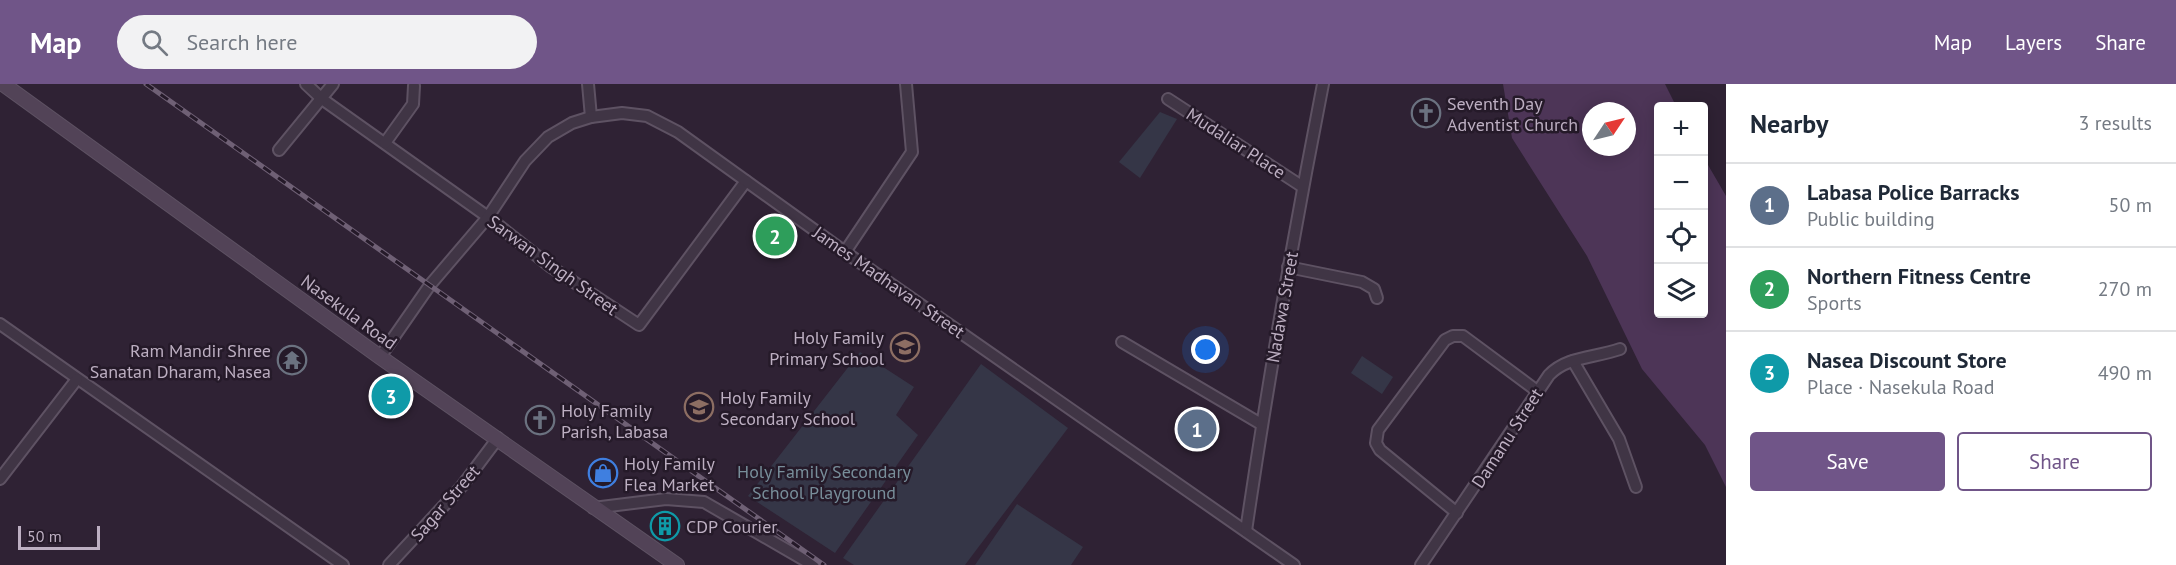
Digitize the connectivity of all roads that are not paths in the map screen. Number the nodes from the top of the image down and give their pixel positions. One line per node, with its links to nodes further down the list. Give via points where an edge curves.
1 (3, 84): 22 (main road, Nasekula Road)
2 (306, 84): 8 (street, Sarwan Singh Street)
3 (333, 84): 8 (street)
4 (588, 84): 10 (street)
5 (906, 84): 16 (street, via 912,152)
6 (1323, 84): 14 (street, Nadawa Street)
7 (414, 86): 11 (street, via 413,104)
8 (322, 99): 11 (street, Sarwan Singh Street); 12 (street)
9 (1168, 99): 14 (street, Mudaliar Place)
10 (591, 117): 13 (street, James Madhavan Street, via 622,113 647,116 678,132); 15 (street, James Madhavan Street, via 572,123 534,149)
11 (385, 143): 15 (street, Sarwan Singh Street)
12 (279, 150)
13 (746, 181): 15 (street, Sarwan Singh Street, via 639,325 551,267); 16 (street, James Madhavan Street)
14 (1303, 187): 17 (street, Nadawa Street)
15 (488, 217): 22 (street, James Madhavan Street, via 430,285)
16 (845, 252): 32 (street, James Madhavan Street)
17 (1288, 267): 18 (street, via 1362,282 1374,289); 26 (street, Nadawa Street)
18 (1377, 298)
19 (0, 324): 24 (street)
20 (1122, 342): 26 (street)
21 (1620, 349): 23 (street, Damanu Street)
22 (380, 357): 27 (main road, Nasekula Road)
23 (1573, 361): 25 (street, Damanu Street, via 1558,365); 29 (street, via 1619,439)
24 (77, 378): 28 (street); 33 (street)
25 (1537, 391): 31 (street, Damanu Street); 31 (street, via 1462,336 1453,336 1444,340 1378,430 1376,442 1380,450)
26 (1262, 424): 32 (street, Nadawa Street)
27 (498, 438): 30 (main road, Nasekula Road); 34 (street, Sagar Street, via 462,486)
28 (0, 479)
29 (1636, 487)
30 (593, 508): 35 (main road, Nasekula Road); 36 (street, via 666,499 704,502)
31 (1457, 513): 38 (street, Damanu Street)
32 (1246, 531): 37 (street, James Madhavan Street)
33 (343, 565)
34 (389, 565)
35 (677, 565)
36 (813, 565)
37 (1294, 565)
38 (1421, 565)

